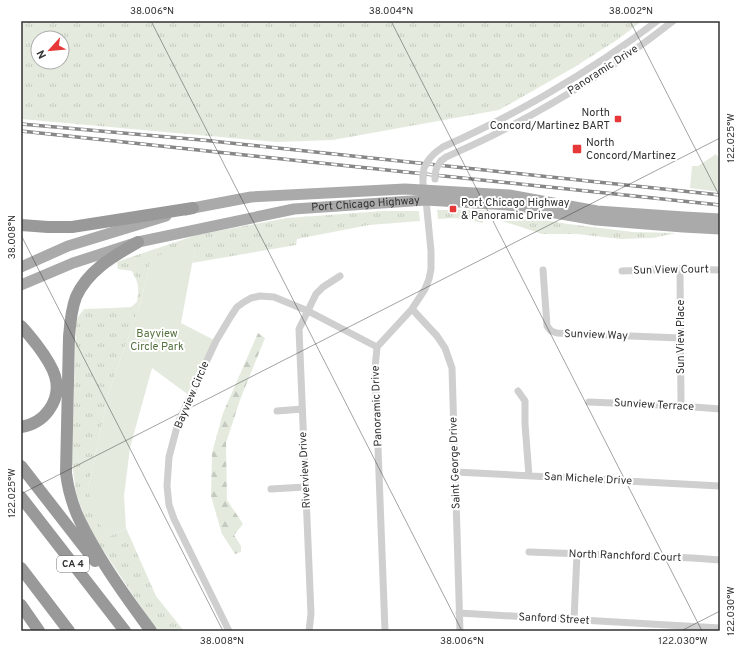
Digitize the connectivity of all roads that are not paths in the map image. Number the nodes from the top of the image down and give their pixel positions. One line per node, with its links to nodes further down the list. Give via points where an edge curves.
1 (657, 21): 3 (street, Panoramic Drive, bridge, via 616,51 554,90 430,156 424,168 423,178)
2 (673, 21): 3 (street, Panoramic Drive, bridge, via 573,91 446,157 437,165 435,179)
3 (427, 194): 4 (main road, Port Chicago Highway, via 405,190 251,198); 5 (main road, Port Chicago Highway, via 509,195 597,210); 7 (main road, Port Chicago Highway, via 596,220); 8 (main road, Port Chicago Highway, via 294,209); 16 (street, Panoramic Drive, via 431,269 425,289)
4 (193, 208): 6 (highway, via 72,227); 9 (main road, Port Chicago Highway, via 68,246)
5 (720, 219)
6 (21, 226)
7 (720, 229)
8 (138, 242): 15 (main road, Port Chicago Highway, via 73,263); 46 (highway, via 97,269 76,297 69,337 66,473 72,501 84,530)
9 (21, 267)
10 (680, 269): 12 (street, Sun View Court); 13 (street, Sun View Court); 19 (street, Sun View Place)
11 (542, 270): 19 (street, Sunview Way, via 546,326 551,331)
12 (720, 270)
13 (622, 271)
14 (340, 276): 17 (street, Riverview Drive, via 322,287)
15 (21, 285)
16 (412, 310): 20 (street, Panoramic Drive); 29 (street, Saint George Drive, via 437,336 445,348 452,368)
17 (308, 311): 20 (street, Bayview Circle); 24 (street, Riverview Drive, via 299,329); 47 (street, Bayview Circle, via 274,296 251,298 237,307 216,341 190,396 178,423 169,457 169,505)
18 (21, 326): 27 (highway, via 51,364 57,386 56,397 46,415 31,425)
19 (680, 338): 23 (street, Sun View Place)
20 (377, 347): 49 (street, Panoramic Drive, via 375,368)
21 (518, 391): 30 (street, via 525,401)
22 (588, 402): 23 (street, Sunview Terrace)
23 (681, 406): 25 (street, Sunview Terrace)
24 (302, 409): 26 (street); 32 (street, Riverview Drive)
25 (720, 409)
26 (277, 411)
27 (21, 427)
28 (21, 466): 46 (highway)
29 (456, 472): 30 (street, San Michele Drive); 40 (street, Saint George Drive)
30 (529, 476): 31 (street, San Michele Drive)
31 (720, 486)
32 (305, 487): 33 (street); 48 (street, Riverview Drive, via 311,614)
33 (272, 489)
34 (21, 497): 45 (highway, CA 4)
35 (529, 552): 36 (street, North Ranchford Court)
36 (577, 554): 37 (street, North Ranchford Court); 41 (street)
37 (720, 560)
38 (21, 568): 44 (highway)
39 (21, 605): 43 (highway)
40 (459, 613): 41 (street, Sanford Street); 50 (street, Saint George Drive)
41 (574, 620): 42 (street, Sanford Street)
42 (720, 628)
43 (39, 631)
44 (69, 631)
45 (125, 631)
46 (150, 631)
47 (229, 631)
48 (309, 631)
49 (386, 631)
50 (460, 631)

